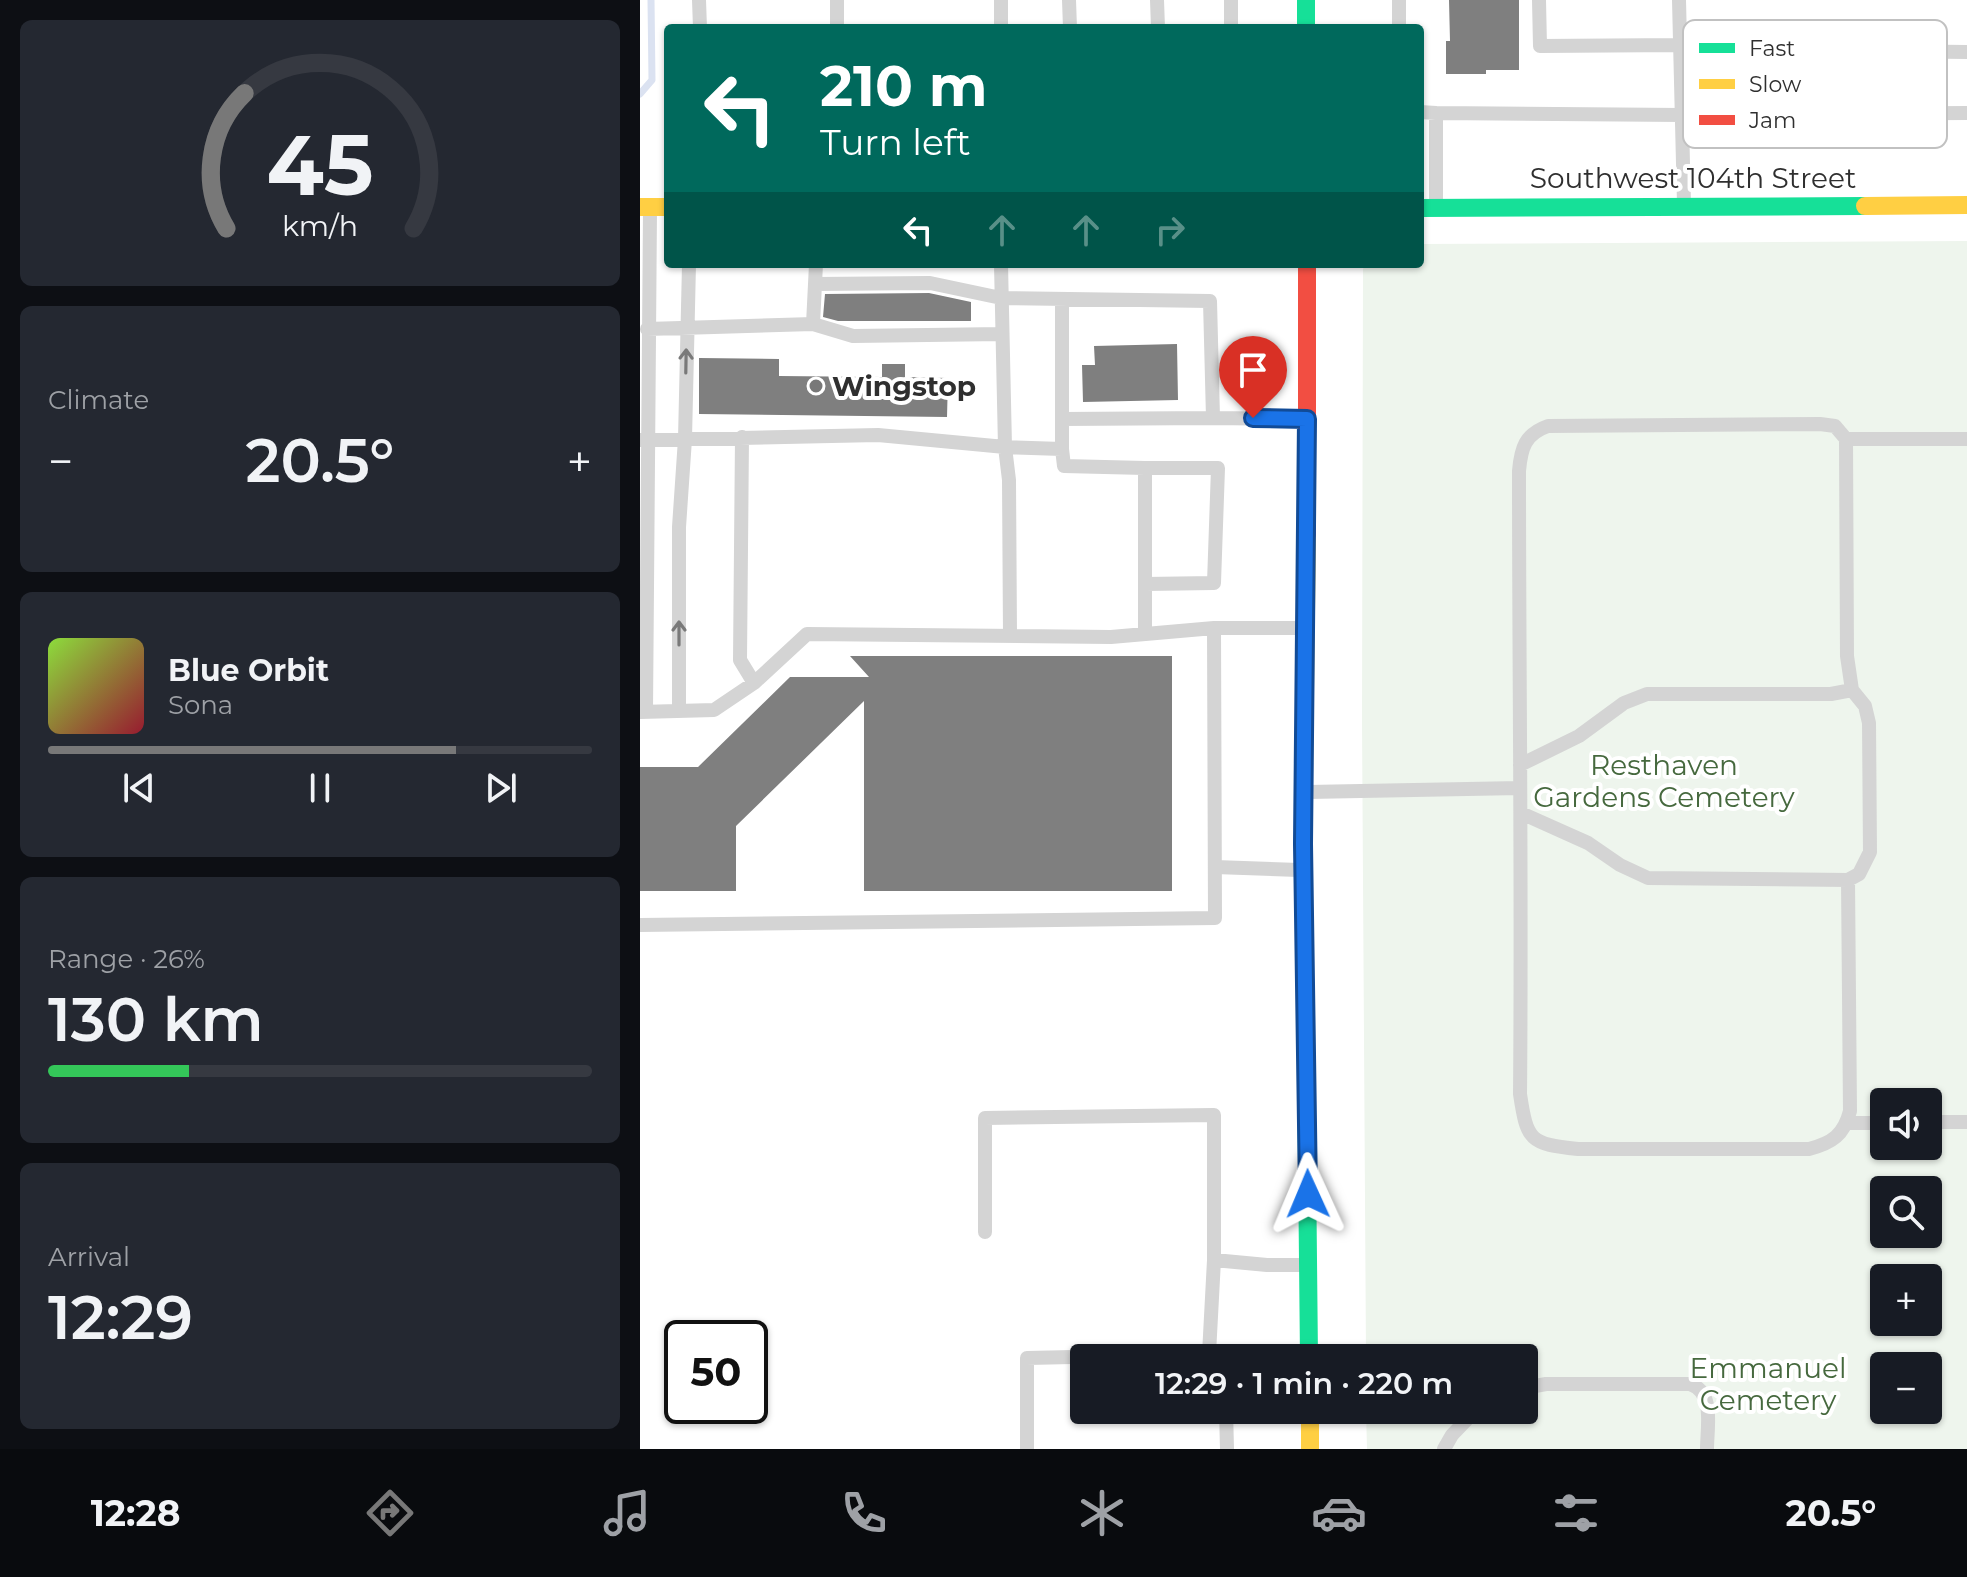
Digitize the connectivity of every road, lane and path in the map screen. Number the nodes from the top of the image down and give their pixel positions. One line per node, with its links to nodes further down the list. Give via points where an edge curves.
1 (699, 0): 11 (lane)
2 (837, 0): 12 (lane)
3 (1001, 0): 13 (lane)
4 (1069, 0): 14 (lane)
5 (1157, 0): 15 (lane)
6 (1231, 0): 16 (lane)
7 (1306, 0): 17 (main road)
8 (1399, 0): 18 (lane)
9 (1539, 0): 19 (lane, via 1540,46)
10 (1679, 0): 19 (lane)
11 (700, 24)
12 (837, 24)
13 (1001, 24)
14 (1070, 24)
15 (1158, 24)
16 (1231, 24)
17 (1306, 24)
18 (1399, 24)
19 (1680, 45): 20 (lane); 27 (lane)
20 (1683, 45)
21 (1947, 52): 22 (lane)
22 (1967, 52)
23 (1424, 112): 24 (lane)
24 (1436, 113): 27 (lane); 31 (lane)
25 (1947, 113): 26 (lane)
26 (1967, 113)
27 (1682, 115): 30 (lane)
28 (1967, 205): 30 (main road, Southwest 104th Street)
29 (653, 207): 37 (lane)
30 (1684, 207): 31 (main road, Southwest 104th Street)
31 (1428, 208)
32 (689, 268): 41 (lane)
33 (816, 268): 36 (lane)
34 (1001, 268): 38 (lane)
35 (1307, 268): 46 (main road)
36 (815, 284): 38 (lane, via 930,283); 40 (lane)
37 (644, 296): 42 (lane)
38 (1001, 298): 39 (lane); 43 (lane)
39 (1062, 299): 44 (lane, via 1210,301); 45 (lane)
40 (813, 324): 41 (lane); 43 (lane, via 853,336)
41 (687, 327): 42 (lane); 48 (lane, one-way to 41)
42 (647, 329): 51 (lane)
43 (1002, 334): 52 (lane)
44 (1213, 418): 45 (lane); 46 (lane)
45 (1062, 419): 53 (lane)
46 (1307, 419): 57 (main road)
47 (742, 437): 48 (lane); 52 (lane, via 878,435); 60 (lane, via 740,660)
48 (685, 439): 51 (lane); 62 (lane, one-way to 48, via 679,527)
49 (1846, 439): 50 (lane); 61 (lane, via 1847,656); 64 (lane, via 1835,426 1820,424 1561,426 1527,437 1519,471)
50 (1967, 439)
51 (644, 440): 63 (lane)
52 (1005, 447): 53 (lane); 59 (lane)
53 (1062, 449): 54 (lane, via 1064,466)
54 (1145, 468): 55 (lane); 55 (lane, via 1218,468 1214,583)
55 (1145, 584): 58 (lane)
56 (1214, 628): 57 (lane); 58 (lane); 68 (lane)
57 (1305, 628): 66 (main road)
58 (1145, 634): 59 (lane)
59 (1010, 635): 60 (lane, via 807,634)
60 (754, 683): 62 (lane, via 714,710)
61 (1852, 690): 64 (lane, via 1647,694); 70 (lane, via 1865,706 1869,723 1870,852 1859,874)
62 (679, 711): 63 (lane)
63 (643, 712)
64 (1520, 765): 65 (lane)
65 (1520, 788): 66 (lane); 67 (lane)
66 (1303, 792): 69 (main road)
67 (1521, 813): 70 (lane, via 1648,878); 74 (lane, via 1520,1094 1533,1139 1578,1149 1809,1149 1833,1140)
68 (1215, 867): 69 (lane); 71 (lane, via 1215,918)
69 (1303, 870): 78 (main road)
70 (1848, 880): 74 (lane)
71 (640, 925)
72 (1942, 1122): 73 (lane)
73 (1967, 1122)
74 (1847, 1123): 75 (lane)
75 (1870, 1123)
76 (985, 1232): 77 (lane, via 985,1118 1214,1115)
77 (1214, 1260): 78 (lane); 79 (lane)
78 (1309, 1265): 80 (main road)
79 (1210, 1344)
80 (1309, 1344)
81 (1070, 1358): 86 (lane, via 1027,1358)
82 (1538, 1385): 90 (lane, via 1698,1386 1707,1400)
83 (1226, 1424): 87 (lane)
84 (1310, 1424): 88 (main road)
85 (1463, 1424): 89 (lane)
86 (1027, 1449)
87 (1227, 1449)
88 (1310, 1449)
89 (1444, 1449)
90 (1707, 1449)

